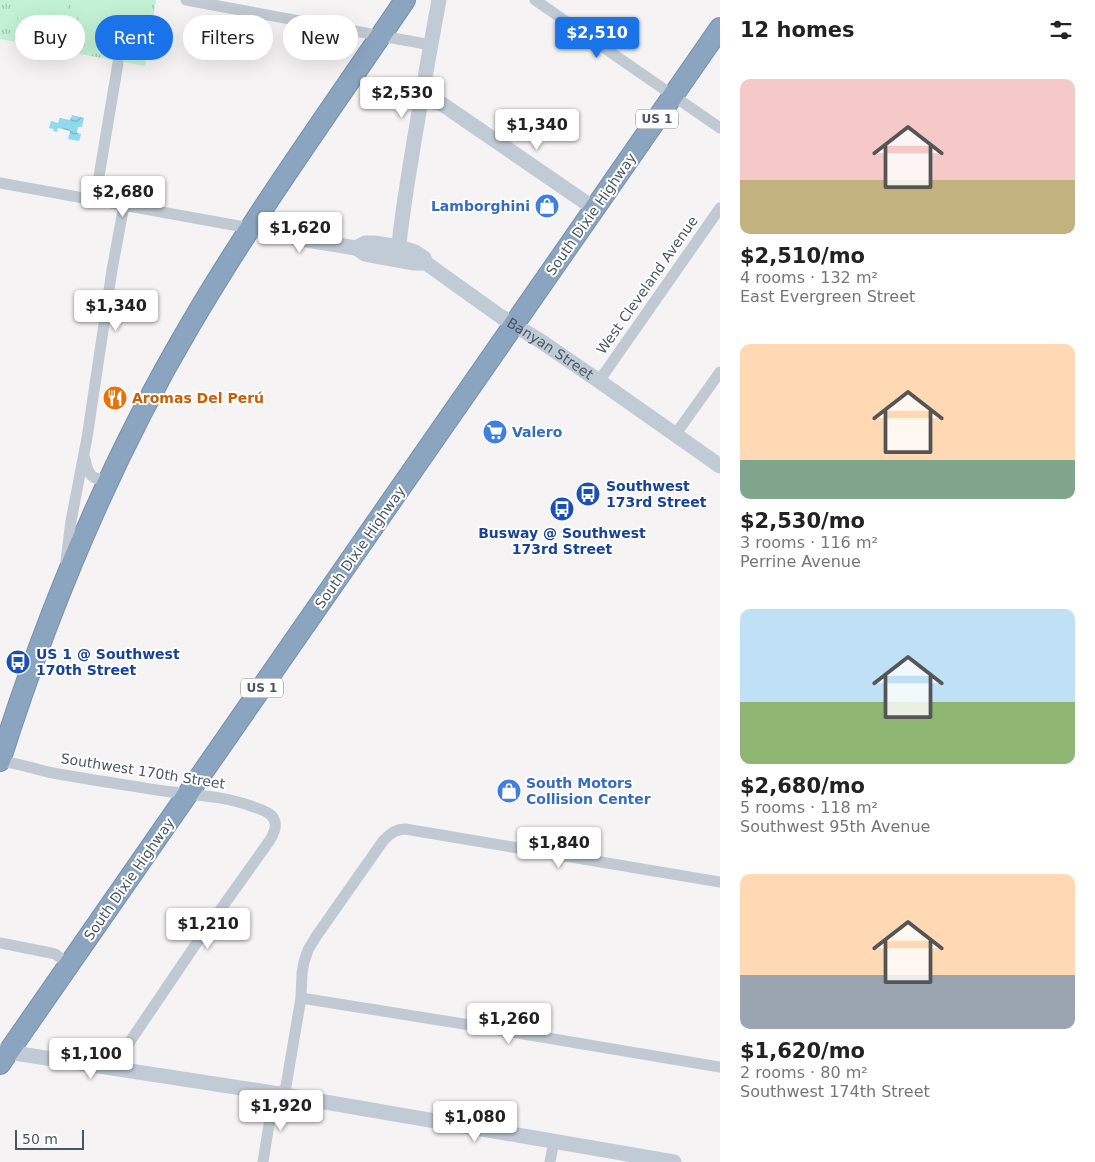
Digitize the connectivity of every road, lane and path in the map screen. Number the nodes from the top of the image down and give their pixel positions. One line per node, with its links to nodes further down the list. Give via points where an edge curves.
1 (186, 0): 6 (street)
2 (405, 0): 6 (highway)
3 (439, 0): 7 (street)
4 (535, 0): 9 (street)
5 (720, 28): 9 (highway, South Dixie Highway / US 1)
6 (381, 36): 7 (street); 17 (highway)
7 (431, 45): 10 (street)
8 (118, 63): 13 (street)
9 (673, 96): 11 (street); 16 (highway, South Dixie Highway / US 1)
10 (421, 98): 16 (street, via 442,104); 18 (street)
11 (720, 128)
12 (0, 183): 13 (street)
13 (95, 200): 14 (street)
14 (124, 205): 17 (street); 23 (street)
15 (720, 208): 21 (street, West Cleveland Avenue)
16 (595, 209): 19 (highway, South Dixie Highway / US 1)
17 (250, 228): 18 (street, Banyan Street, via 356,248 374,242); 25 (highway, via 174,353)
18 (399, 253): 19 (street, Banyan Street, via 424,258 426,264)
19 (515, 324): 21 (street, Banyan Street); 28 (highway, South Dixie Highway / US 1)
20 (720, 372): 22 (street)
21 (599, 380): 22 (street, Banyan Street)
22 (675, 435): 24 (street, Banyan Street)
23 (84, 455): 25 (street, via 87,471 92,476 103,480); 26 (street)
24 (720, 466)
25 (110, 477): 26 (highway)
26 (63, 584): 27 (highway, via 29,672)
27 (0, 761): 28 (street, Southwest 170th Street)
28 (188, 794): 31 (highway, South Dixie Highway / US 1); 35 (street, Southwest 170th Street, via 237,800 269,814 276,823 275,830)
29 (720, 882): 32 (street, via 400,829 386,837 311,944 304,962)
30 (0, 944): 31 (street, via 50,952)
31 (70, 964): 33 (highway, South Dixie Highway / US 1)
32 (300, 998): 34 (street); 36 (street, via 286,1086)
33 (3, 1056): 35 (street)
34 (720, 1067)
35 (112, 1068): 36 (street)
36 (281, 1095): 37 (street); 38 (street, via 271,1112)
37 (554, 1142): 39 (street); 40 (street)
38 (263, 1162)
39 (550, 1162)
40 (674, 1162)

